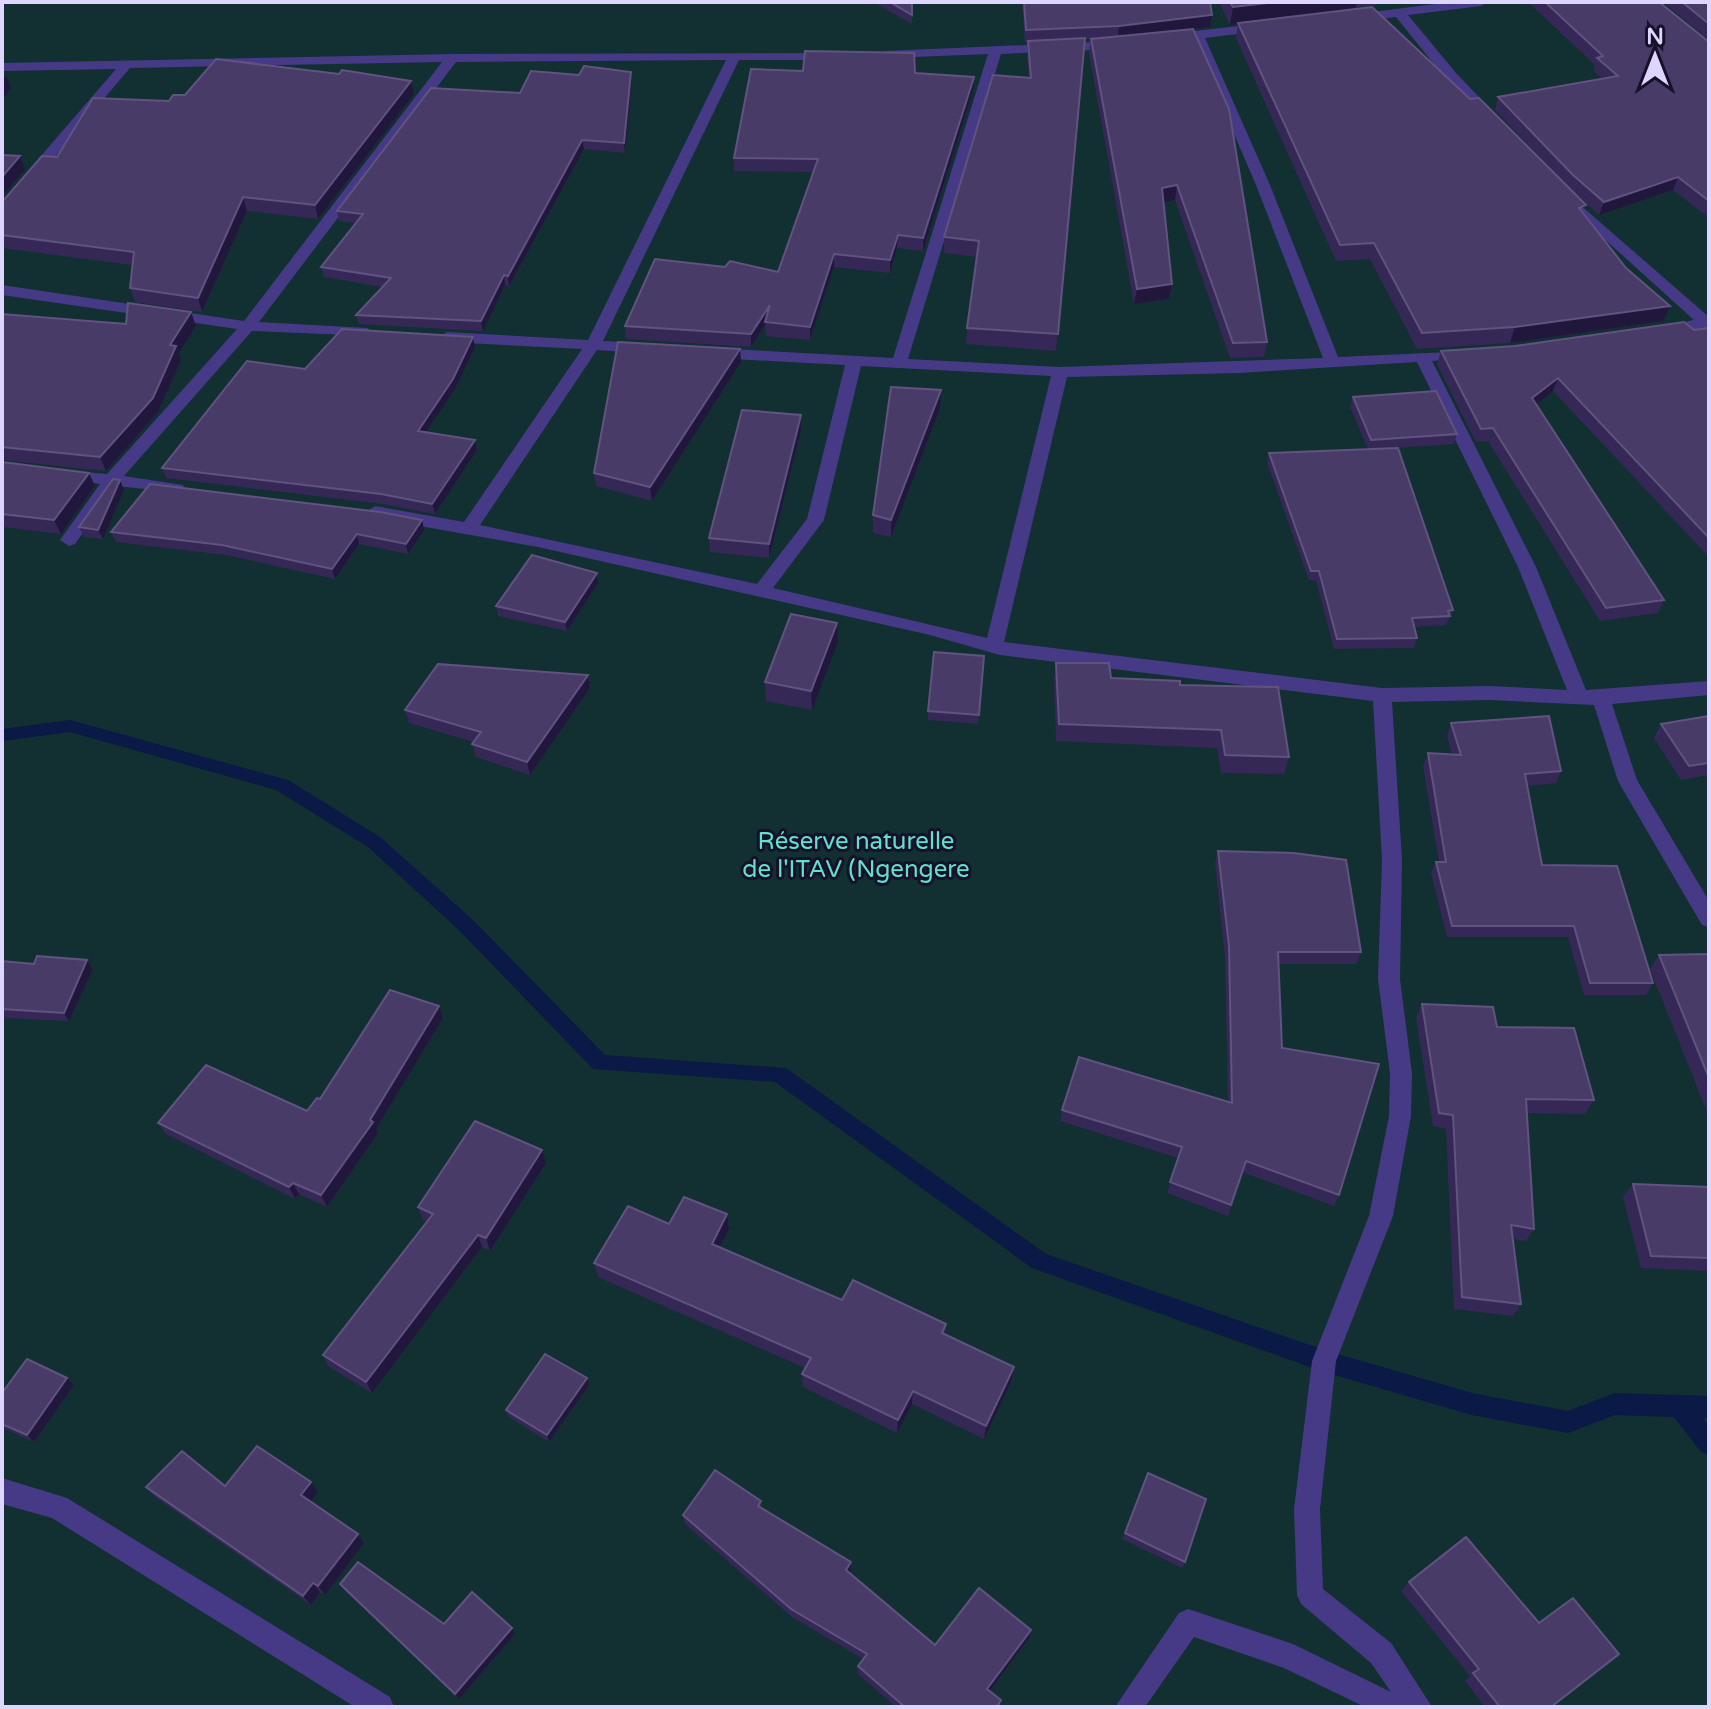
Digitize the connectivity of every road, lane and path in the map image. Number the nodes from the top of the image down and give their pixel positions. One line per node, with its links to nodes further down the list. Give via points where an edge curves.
1 (1481, 2): 2 (street)
2 (1400, 13): 3 (street); 15 (street)
3 (1338, 19)
4 (1275, 26): 5 (street)
5 (1197, 34): 6 (street); 30 (street)
6 (1150, 41)
7 (1134, 43): 8 (street)
8 (995, 51): 9 (street); 31 (street)
9 (872, 55)
10 (841, 56): 12 (street)
11 (452, 58): 12 (street); 13 (street); 20 (street)
12 (733, 59): 24 (street)
13 (127, 64): 14 (street); 17 (street)
14 (2, 67)
15 (1502, 129)
16 (1552, 183): 19 (street)
17 (2, 210)
18 (2, 290): 20 (street)
19 (1708, 323): 21 (street)
20 (248, 326): 22 (street); 34 (street)
21 (1646, 333)
22 (389, 334)
23 (436, 336): 24 (street)
24 (593, 345): 25 (street); 37 (street)
25 (655, 349)
26 (701, 352): 29 (street)
27 (1481, 353): 28 (street)
28 (1422, 357): 30 (street); 43 (street, via 1525,558)
29 (854, 361): 31 (street); 39 (street, via 815,520)
30 (1332, 362): 32 (street)
31 (899, 364): 32 (street)
32 (1060, 372): 40 (street)
33 (50, 472): 34 (street)
34 (113, 478): 35 (street); 38 (street)
35 (191, 491)
36 (354, 510): 37 (street)
37 (469, 528): 39 (street)
38 (69, 540)
39 (761, 591): 40 (street)
40 (994, 647): 42 (street)
41 (1709, 688): 44 (street)
42 (1382, 695): 43 (street); 50 (street, via 1392,860 1389,979 1401,1073 1400,1116 1381,1216 1324,1361 1307,1509 1310,1595 1381,1653)
43 (1579, 697): 44 (street)
44 (1601, 698): 45 (street, via 1628,781)
45 (1709, 919)
46 (2, 1491): 47 (street, via 58,1507)
47 (380, 1707)
48 (1129, 1707): 49 (street, via 1188,1622 1233,1633 1323,1668)
49 (1392, 1707)
50 (1418, 1707)

